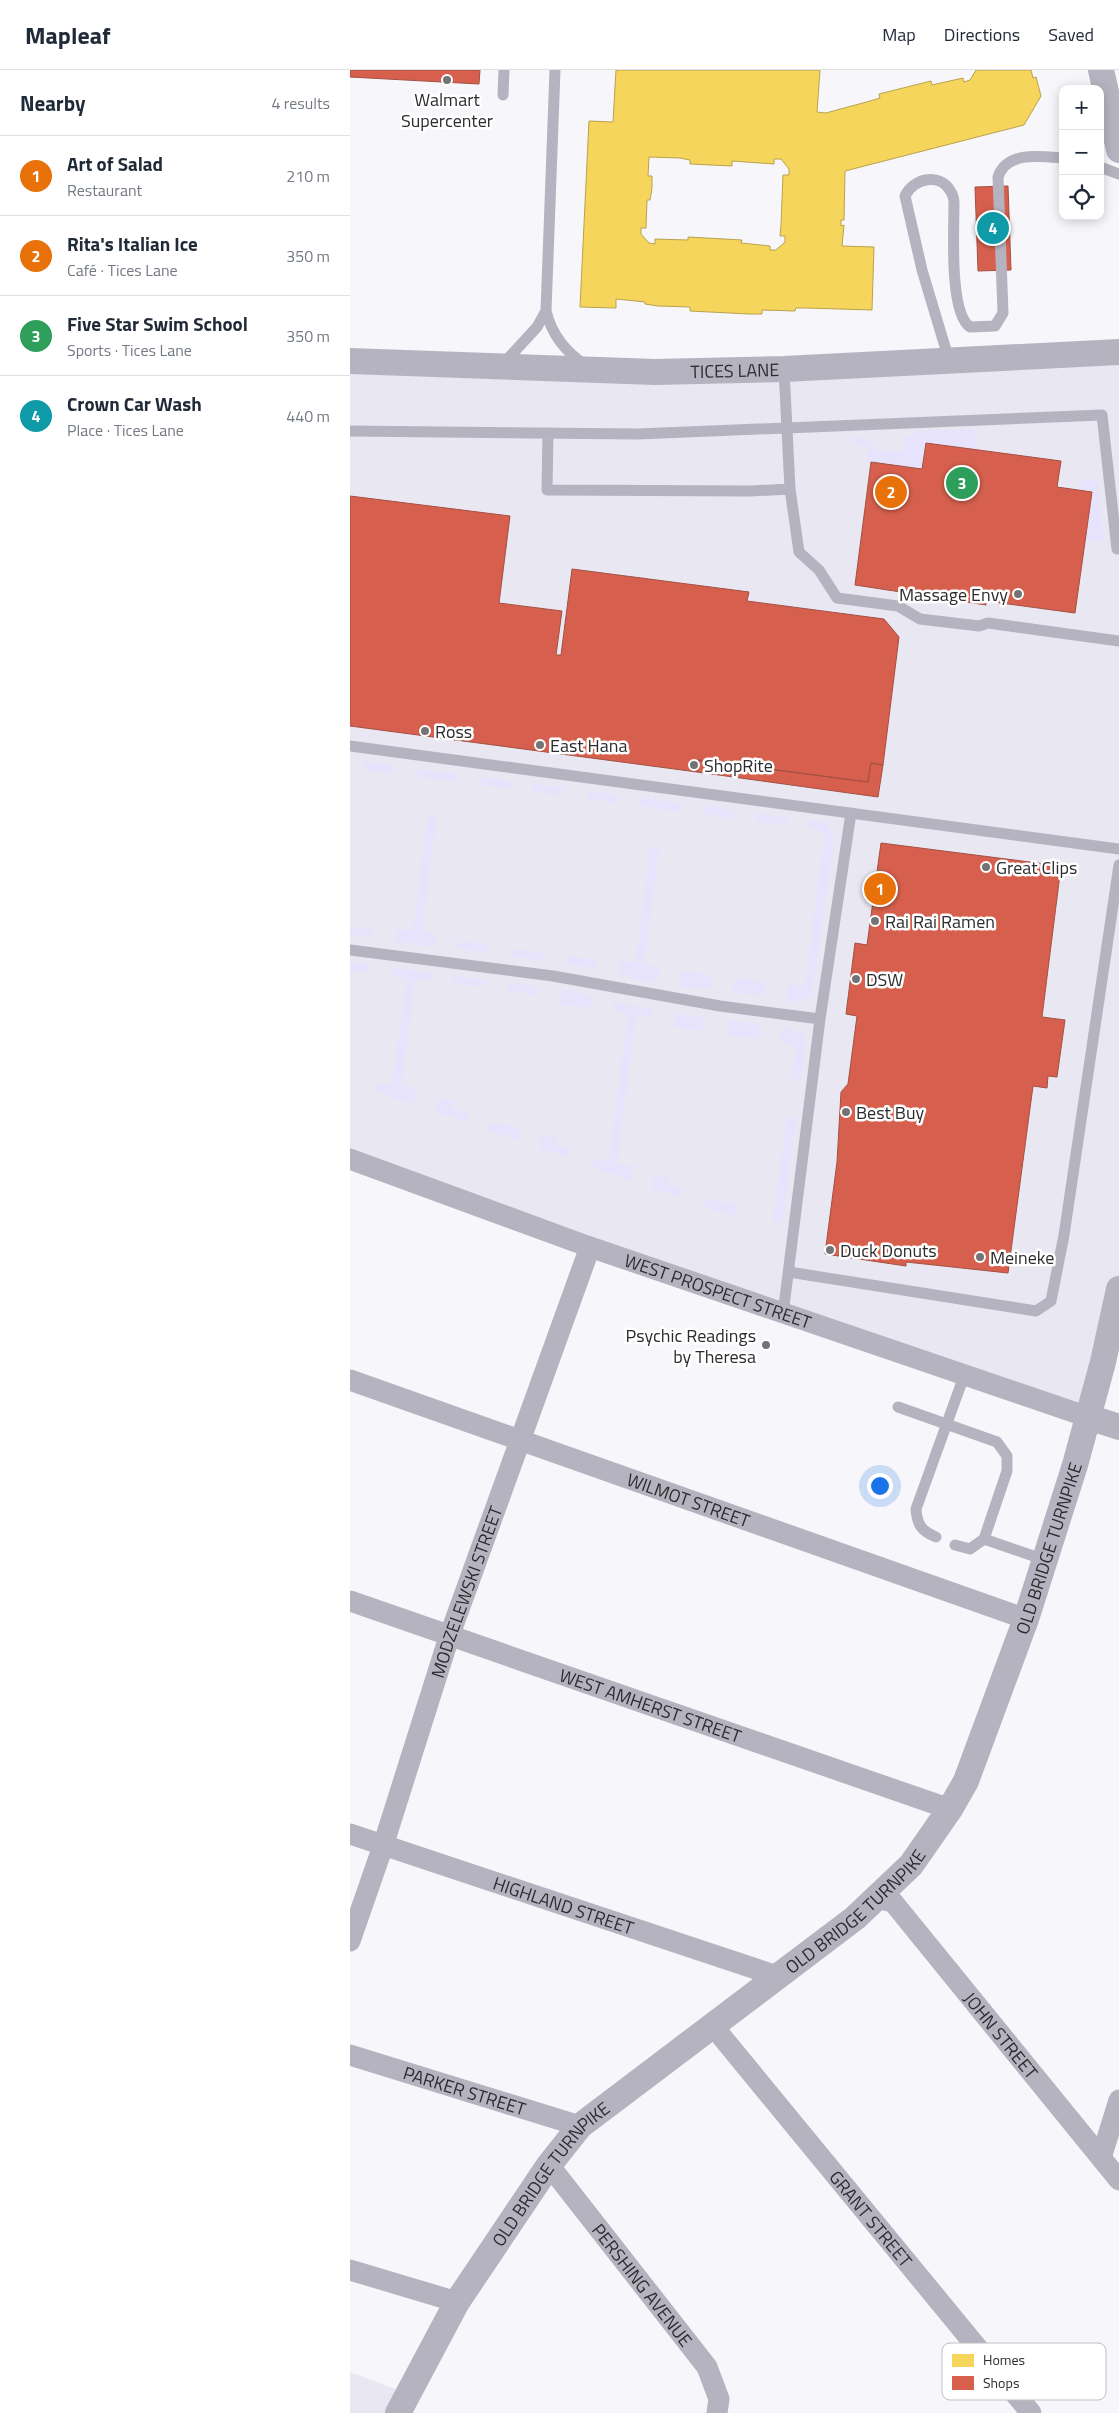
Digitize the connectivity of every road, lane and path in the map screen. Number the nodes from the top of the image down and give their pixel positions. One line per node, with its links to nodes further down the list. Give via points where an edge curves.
1 (504, 70): 4 (lane)
2 (555, 70): 9 (lane)
3 (1101, 70): 5 (street)
4 (503, 95)
5 (1119, 150)
6 (1059, 158): 11 (lane, via 1034,155 1002,166 998,177 1003,313 995,326 970,327 962,320 954,278 952,192 945,184 934,180 914,183 908,189 905,196 922,270)
7 (1104, 168): 8 (lane)
8 (1119, 174)
9 (546, 312): 13 (lane, via 537,327); 14 (lane, via 556,337 573,356)
10 (1119, 352): 11 (street, TICES LANE)
11 (949, 360): 15 (street, TICES LANE)
12 (350, 361): 13 (street, TICES LANE)
13 (501, 367): 14 (street, TICES LANE)
14 (593, 370): 15 (street, TICES LANE)
15 (784, 370): 16 (lane)
16 (788, 428): 18 (lane, via 638,434); 19 (lane); 20 (lane, via 1102,415)
17 (350, 430): 18 (lane)
18 (548, 433): 19 (lane, via 547,490)
19 (790, 489): 21 (lane, via 799,552 819,570 837,598 898,606 920,619 979,626 988,623)
20 (1117, 550)
21 (1119, 641)
22 (350, 746): 23 (lane)
23 (851, 813): 24 (lane); 27 (lane)
24 (1119, 849)
25 (1119, 865): 30 (lane, via 1064,1235 1051,1301 1036,1311)
26 (350, 950): 27 (lane, via 552,976 720,1006)
27 (820, 1019): 30 (lane)
28 (350, 1159): 29 (street, WEST PROSPECT STREET)
29 (590, 1247): 32 (street, WEST PROSPECT STREET); 39 (street, MODZELEWSKI STREET)
30 (790, 1272): 32 (lane)
31 (1119, 1289): 36 (street, OLD BRIDGE TURNPIKE)
32 (783, 1314): 33 (street, WEST PROSPECT STREET)
33 (964, 1376): 36 (street, WEST PROSPECT STREET); 37 (lane)
34 (350, 1380): 39 (street, WILMOT STREET)
35 (898, 1407): 37 (lane)
36 (1088, 1417): 38 (street); 43 (street, OLD BRIDGE TURNPIKE)
37 (947, 1424): 40 (lane, via 916,1509 917,1522 926,1533); 41 (lane, via 997,1442 1007,1456 1007,1471)
38 (1119, 1427)
39 (520, 1439): 45 (street, WILMOT STREET); 46 (street, MODZELEWSKI STREET)
40 (936, 1537)
41 (984, 1539): 42 (lane, via 970,1550); 43 (lane)
42 (955, 1545)
43 (1045, 1560): 45 (street, OLD BRIDGE TURNPIKE)
44 (350, 1601): 46 (street, WEST AMHERST STREET)
45 (1026, 1619): 47 (street, OLD BRIDGE TURNPIKE, via 966,1781)
46 (449, 1636): 47 (street, WEST AMHERST STREET); 49 (street, MODZELEWSKI STREET)
47 (950, 1809): 50 (street, OLD BRIDGE TURNPIKE, via 911,1865)
48 (350, 1834): 49 (street, HIGHLAND STREET)
49 (383, 1846): 51 (street, MODZELEWSKI STREET); 52 (street, HIGHLAND STREET)
50 (877, 1898): 52 (street, OLD BRIDGE TURNPIKE); 57 (street, JOHN STREET, via 893,1902)
51 (350, 1941)
52 (777, 1976): 53 (street, OLD BRIDGE TURNPIKE)
53 (714, 2023): 56 (street, OLD BRIDGE TURNPIKE); 62 (street, GRANT STREET, via 722,2037)
54 (350, 2055): 56 (street, PARKER STREET)
55 (1119, 2100): 57 (street)
56 (580, 2126): 58 (street, OLD BRIDGE TURNPIKE)
57 (1101, 2158): 59 (street, JOHN STREET)
58 (549, 2164): 61 (street, OLD BRIDGE TURNPIKE); 65 (street, PERSHING AVENUE, via 707,2367 719,2399)
59 (1119, 2180)
60 (350, 2270): 61 (street)
61 (456, 2302): 64 (street, OLD BRIDGE TURNPIKE)
62 (973, 2343)
63 (1020, 2400): 66 (street, GRANT STREET)
64 (398, 2413)
65 (717, 2413)
66 (1031, 2413)

